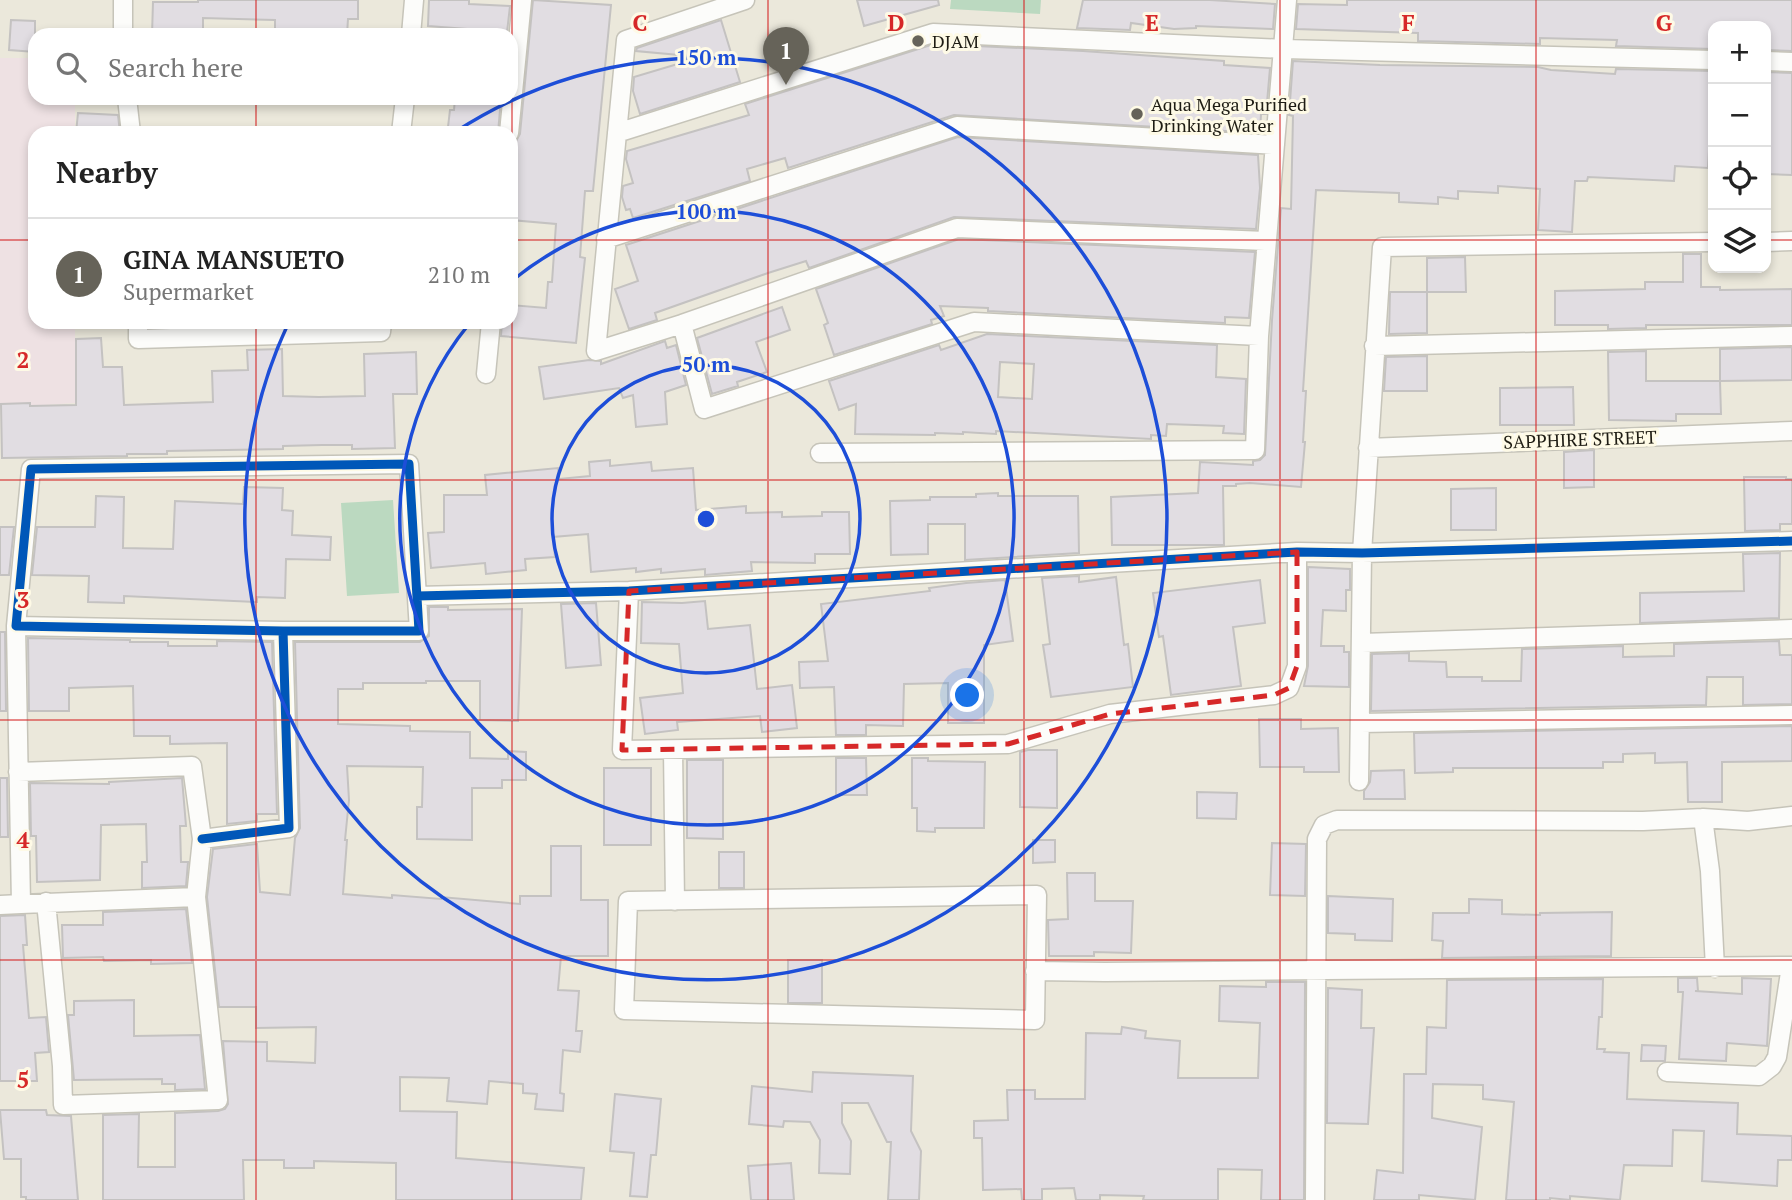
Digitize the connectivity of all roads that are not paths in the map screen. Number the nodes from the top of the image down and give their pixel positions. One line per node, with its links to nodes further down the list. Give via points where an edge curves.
1 (123, 0): 6 (street)
2 (414, 0): 7 (street)
3 (522, 0): 8 (street)
4 (745, 0): 19 (street, via 626,40)
5 (1287, 0): 9 (street)
6 (123, 28)
7 (412, 28)
8 (518, 41)
9 (1284, 49): 10 (street); 19 (street, via 933,33); 20 (street)
10 (1708, 60)
11 (1771, 61): 12 (street)
12 (1792, 62)
13 (128, 105): 16 (street)
14 (404, 105): 17 (street)
15 (512, 105): 18 (street)
16 (130, 126)
17 (402, 126)
18 (510, 126)
19 (617, 133): 21 (street)
20 (1275, 145): 21 (street, via 957,126); 22 (street)
21 (606, 239): 26 (street, via 596,351)
22 (1265, 241): 26 (street, via 957,228); 30 (street)
23 (1792, 241): 25 (street)
24 (1708, 242): 32 (street, via 1382,247)
25 (1771, 242)
26 (682, 324): 30 (street, via 704,409 974,322)
27 (138, 329): 28 (street, via 138,339)
28 (381, 329)
29 (490, 329): 33 (street)
30 (1259, 335): 36 (street, via 1255,450)
31 (1792, 336): 32 (street)
32 (1374, 346): 35 (street)
33 (486, 374)
34 (1792, 431): 35 (street, SAPPHIRE STREET)
35 (1368, 448): 39 (street)
36 (820, 453)
37 (1792, 541): 39 (street)
38 (1297, 552): 39 (street); 40 (street); 48 (street, via 1297,666 1289,688 1274,695 1110,714 1008,744)
39 (1362, 553): 45 (street)
40 (629, 591): 41 (street); 48 (street, via 622,750)
41 (416, 596): 42 (street, via 409,464 31,469); 44 (street, via 419,631)
42 (16, 625): 44 (street); 49 (street)
43 (1792, 629): 45 (street)
44 (283, 631): 53 (street, via 289,828)
45 (1362, 643): 47 (street)
46 (1792, 715): 47 (street)
47 (1362, 723): 50 (street)
48 (673, 750): 55 (street)
49 (18, 772): 53 (street, via 192,766); 57 (street)
50 (1359, 781)
51 (1792, 816): 52 (street, via 1748,821)
52 (1703, 818): 60 (street); 61 (street, via 1337,820 1324,825 1317,839)
53 (202, 839): 54 (street)
54 (196, 897): 56 (street); 56 (street, via 218,1100 63,1105)
55 (675, 901): 62 (street, via 1037,894); 62 (street, via 628,901 624,1010 1035,1020)
56 (46, 902): 57 (street)
57 (21, 904): 58 (street)
58 (0, 905)
59 (1791, 966): 60 (street); 63 (street, via 1777,1057 1765,1074)
60 (1715, 968): 61 (street)
61 (1316, 970): 62 (street); 64 (street)
62 (1035, 971)
63 (1667, 1072)
64 (1315, 1200)

